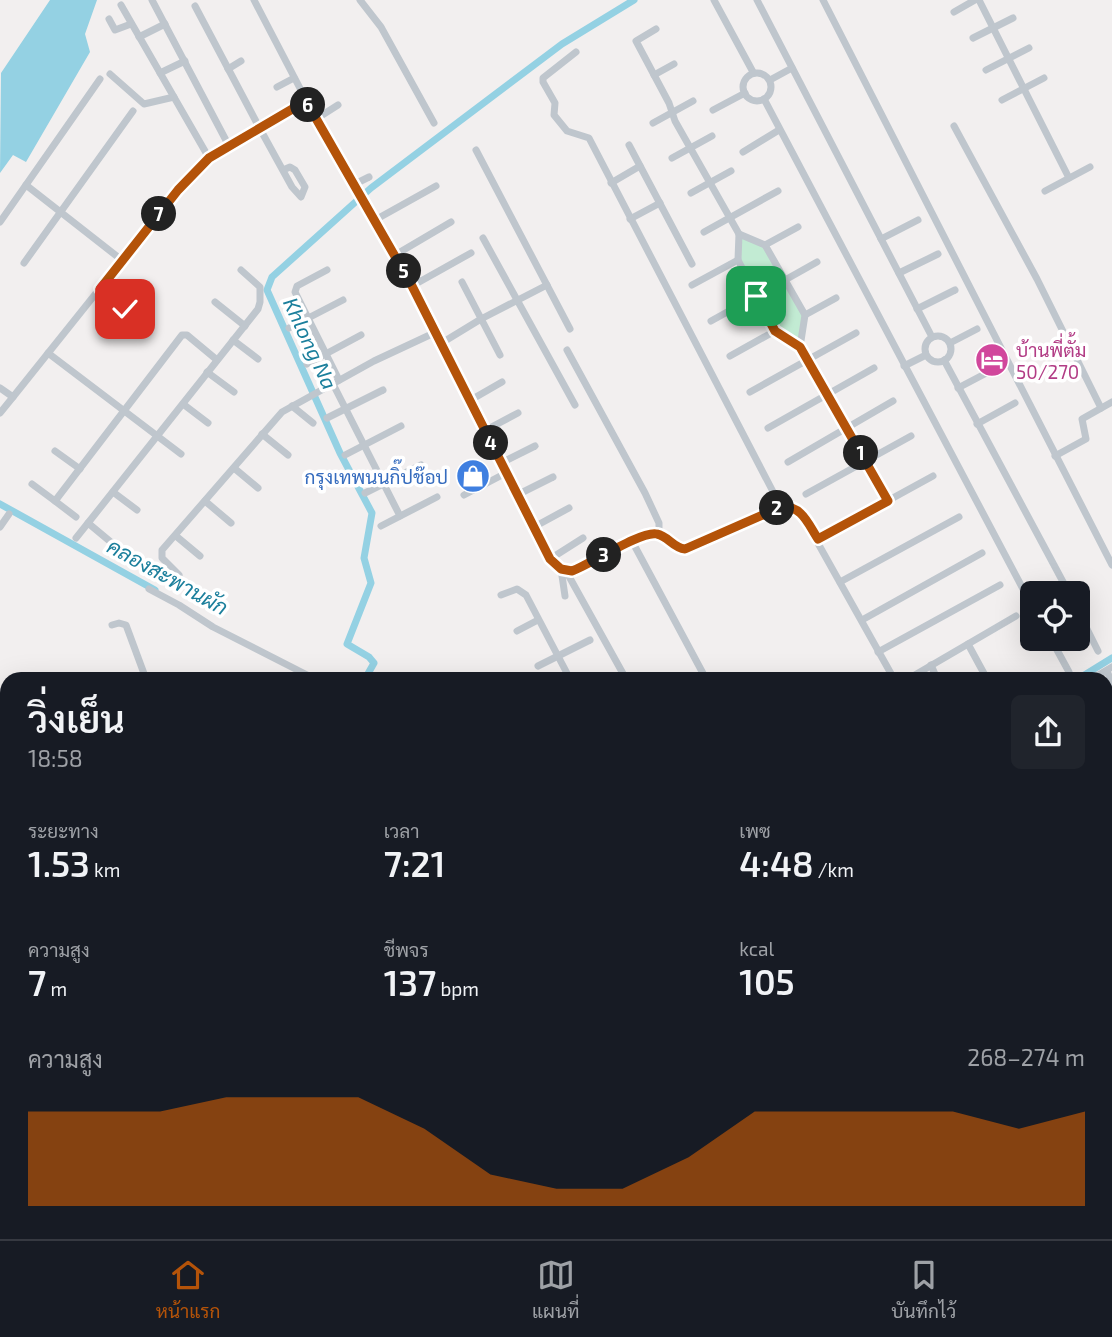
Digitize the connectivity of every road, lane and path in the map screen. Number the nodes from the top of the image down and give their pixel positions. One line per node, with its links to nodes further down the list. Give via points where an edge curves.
1 (152, 0): 14 (street)
2 (254, 0): 32 (street)
3 (360, 0): 49 (street, via 375,17)
4 (714, 0): 28 (street)
5 (757, 0): 25 (street)
6 (822, 0): 185 (street)
7 (977, 0): 10 (street); 16 (street)
8 (121, 5): 13 (street)
9 (195, 6): 26 (street)
10 (954, 12)
11 (1013, 18): 16 (street)
12 (109, 19): 13 (street, via 115,30)
13 (131, 24): 17 (street)
14 (165, 24): 17 (street); 22 (street)
15 (656, 29): 31 (street, via 636,40)
16 (993, 29): 18 (street); 21 (street)
17 (139, 37): 29 (street)
18 (974, 38)
19 (1029, 48): 21 (street)
20 (576, 52): 68 (street, via 545,74 542,82 555,103 557,121 573,135 589,138)
21 (1009, 59): 27 (street); 37 (street)
22 (185, 61): 29 (street); 56 (street)
23 (241, 61): 26 (street)
24 (674, 64): 31 (street)
25 (792, 68): 35 (street); 88 (street)
26 (228, 69): 52 (street)
27 (986, 71)
28 (753, 72): 35 (street); 38 (street, via 744,83)
29 (160, 73): 39 (street)
30 (110, 74): 39 (street, via 144,104)
31 (654, 75): 47 (street)
32 (294, 78): 36 (street); 42 (street)
33 (1044, 78): 37 (street)
34 (100, 79): 70 (street)
35 (770, 80): 40 (street, via 771,91)
36 (277, 88)
37 (1024, 89): 41 (street); 67 (street)
38 (745, 93): 40 (street, via 753,100); 45 (street)
39 (174, 97): 60 (street)
40 (764, 99): 53 (street)
41 (1002, 100)
42 (306, 101): 48 (street); 52 (street)
43 (693, 101): 47 (street)
44 (338, 105): 48 (street)
45 (713, 110)
46 (133, 111): 77 (street)
47 (672, 113): 50 (street); 57 (street)
48 (316, 119): 71 (street)
49 (434, 123)
50 (653, 123)
51 (954, 125): 163 (street)
52 (259, 127): 56 (street); 64 (street)
53 (779, 131): 59 (street); 143 (street)
54 (712, 136): 57 (street)
55 (629, 145): 62 (street)
56 (229, 146): 60 (street)
57 (691, 148): 61 (street); 69 (street)
58 (476, 150): 103 (street)
59 (743, 152)
60 (209, 158): 94 (street)
61 (672, 158)
62 (640, 166): 68 (street); 76 (street)
63 (1090, 167): 67 (street)
64 (283, 170)
65 (731, 171): 69 (street)
66 (369, 177): 71 (street)
67 (1069, 178): 74 (street)
68 (611, 183): 79 (street)
69 (710, 183): 75 (street); 78 (street)
70 (26, 185): 77 (street); 82 (street)
71 (353, 185): 80 (street)
72 (436, 186): 80 (street)
73 (778, 191): 78 (street)
74 (1045, 191)
75 (691, 193)
76 (660, 203): 79 (street); 97 (street)
77 (61, 211): 94 (street); 96 (street)
78 (730, 218): 85 (street); 86 (street)
79 (630, 219): 207 (street)
80 (375, 220): 92 (street)
81 (918, 220): 88 (street)
82 (0, 222)
83 (451, 222): 92 (street)
84 (798, 227): 89 (street)
85 (704, 232)
86 (739, 234): 89 (street); 93 (street)
87 (483, 238): 110 (street)
88 (881, 239): 100 (street)
89 (765, 245): 101 (street)
90 (471, 253): 105 (street)
91 (938, 254): 100 (street)
92 (395, 255): 105 (street)
93 (738, 260): 104 (street); 108 (street)
94 (123, 261): 106 (street)
95 (817, 262): 101 (street)
96 (24, 263)
97 (692, 264)
98 (241, 270): 119 (street, via 257,283 261,295 258,309)
99 (327, 270): 116 (street, via 295,289)
100 (898, 273): 114 (street)
101 (785, 280): 115 (street)
102 (462, 282): 117 (street)
103 (547, 285): 110 (street); 121 (street)
104 (692, 285)
105 (412, 286): 124 (street)
106 (100, 289): 113 (street); 133 (street)
107 (955, 290): 114 (street)
108 (756, 296): 118 (street); 123 (street)
109 (836, 298): 115 (street)
110 (517, 299): 117 (street); 161 (street)
111 (343, 300): 116 (street)
112 (215, 302): 119 (street)
113 (125, 309)
114 (918, 309): 127 (street)
115 (805, 315): 131 (street)
116 (309, 318): 120 (street); 134 (street)
117 (481, 319): 130 (street); 135 (street)
118 (711, 321)
119 (245, 326): 128 (street)
120 (289, 328)
121 (570, 329)
122 (977, 329): 129 (street)
123 (775, 331): 131 (street); 137 (street)
124 (434, 333): 130 (street); 147 (street)
125 (856, 333): 140 (street)
126 (361, 335): 134 (street)
127 (932, 337): 129 (street, via 942,336); 136 (street)
128 (233, 340): 138 (street); 139 (street)
129 (950, 343): 141 (street, via 951,353)
130 (440, 344): 156 (street)
131 (800, 347): 140 (street)
132 (567, 350): 219 (street, via 645,493 659,523)
133 (48, 353): 155 (street); 165 (street)
134 (326, 354): 142 (street); 147 (street)
135 (500, 355)
136 (926, 355): 141 (street, via 934,361); 143 (street)
137 (730, 356)
138 (258, 359)
139 (217, 360): 146 (street); 165 (street, via 182,335)
140 (808, 360): 152 (street); 154 (street)
141 (944, 360): 150 (street)
142 (307, 364)
143 (904, 366): 234 (street)
144 (874, 368): 154 (street)
145 (996, 368): 150 (street)
146 (207, 372): 153 (street); 160 (street)
147 (336, 382): 162 (street); 164 (street)
148 (502, 382): 156 (street)
149 (0, 388): 155 (street)
150 (958, 388): 171 (street)
151 (383, 390): 164 (street)
152 (750, 391)
153 (234, 392)
154 (828, 395): 173 (street); 174 (street)
155 (13, 397): 166 (street)
156 (469, 401): 175 (street)
157 (893, 401): 174 (street)
158 (1112, 402): 163 (street)
159 (1015, 403): 171 (street)
160 (183, 404): 170 (street); 177 (street)
161 (575, 405)
162 (292, 406): 169 (street); 176 (street)
163 (1101, 408): 185 (street, via 1082,419 1086,439)
164 (346, 409): 168 (street); 179 (street)
165 (124, 411): 177 (street); 191 (street)
166 (0, 413)
167 (518, 413): 175 (street)
168 (327, 418)
169 (313, 423)
170 (208, 424)
171 (977, 424): 232 (street)
172 (401, 426): 179 (street)
173 (768, 428)
174 (847, 428): 186 (street); 187 (street)
175 (484, 430): 188 (street)
176 (262, 434): 183 (street); 190 (street)
177 (158, 436): 182 (street); 198 (street)
178 (911, 436): 187 (street)
179 (364, 445): 184 (street); 196 (street)
180 (536, 446): 188 (street)
181 (55, 451): 191 (street)
182 (181, 454)
183 (288, 455)
184 (345, 455)
185 (1055, 456): 229 (street)
186 (788, 461)
187 (865, 461): 200 (street); 206 (street)
188 (501, 463): 192 (street)
189 (421, 465): 196 (street)
190 (234, 468): 197 (street); 205 (street)
191 (80, 469): 204 (street)
192 (506, 473): 201 (street); 202 (street)
193 (933, 476): 206 (street)
194 (553, 477): 202 (street)
195 (32, 484): 204 (street)
196 (383, 484): 199 (street); 211 (street)
197 (258, 488)
198 (113, 492): 209 (street); 214 (street)
199 (365, 493)
200 (806, 494)
201 (464, 495)
202 (517, 495): 218 (street)
203 (437, 497): 211 (street)
204 (55, 500): 212 (street)
205 (205, 501): 215 (street); 220 (street)
206 (888, 501): 223 (street)
207 (781, 507): 219 (street, via 692,548 681,549); 223 (street, via 801,513)
208 (569, 508): 218 (street)
209 (136, 510)
210 (9, 513): 217 (street)
211 (400, 516): 216 (street)
212 (76, 517)
213 (958, 517): 233 (street)
214 (88, 523): 221 (street); 225 (street)
215 (231, 523)
216 (381, 526)
217 (0, 527)
218 (534, 527): 228 (street)
219 (659, 534): 224 (street)
220 (176, 536): 227 (street); 231 (street, via 161,555)
221 (76, 538)
222 (583, 538): 228 (street)
223 (818, 539): 233 (street)
224 (632, 541): 230 (street, via 577,569); 257 (street)
225 (112, 543)
226 (982, 553): 241 (street)
227 (200, 556)
228 (550, 559): 230 (street)
229 (1112, 565)
230 (563, 570): 238 (street); 256 (street)
231 (179, 575)
232 (1062, 581)
233 (840, 582): 241 (street)
234 (1020, 584)
235 (1000, 585): 249 (street)
236 (149, 589): 254 (street)
237 (501, 595): 240 (street, via 522,590)
238 (565, 596)
239 (1016, 615): 246 (street)
240 (538, 620): 243 (street); 250 (street)
241 (862, 620): 249 (street)
242 (111, 625): 253 (street, via 126,625)
243 (516, 631)
244 (1090, 635): 248 (street)
245 (590, 640): 250 (street)
246 (968, 644): 252 (street); 261 (street)
247 (1058, 651): 262 (street)
248 (1098, 651)
249 (878, 652): 258 (street)
250 (558, 657): 251 (street); 255 (street)
251 (538, 666)
252 (930, 666): 259 (street); 260 (street)
253 (143, 672)
254 (301, 672)
255 (566, 672)
256 (622, 672)
257 (702, 672)
258 (890, 672)
259 (920, 672)
260 (933, 672)
261 (983, 672)
262 (1069, 672)

